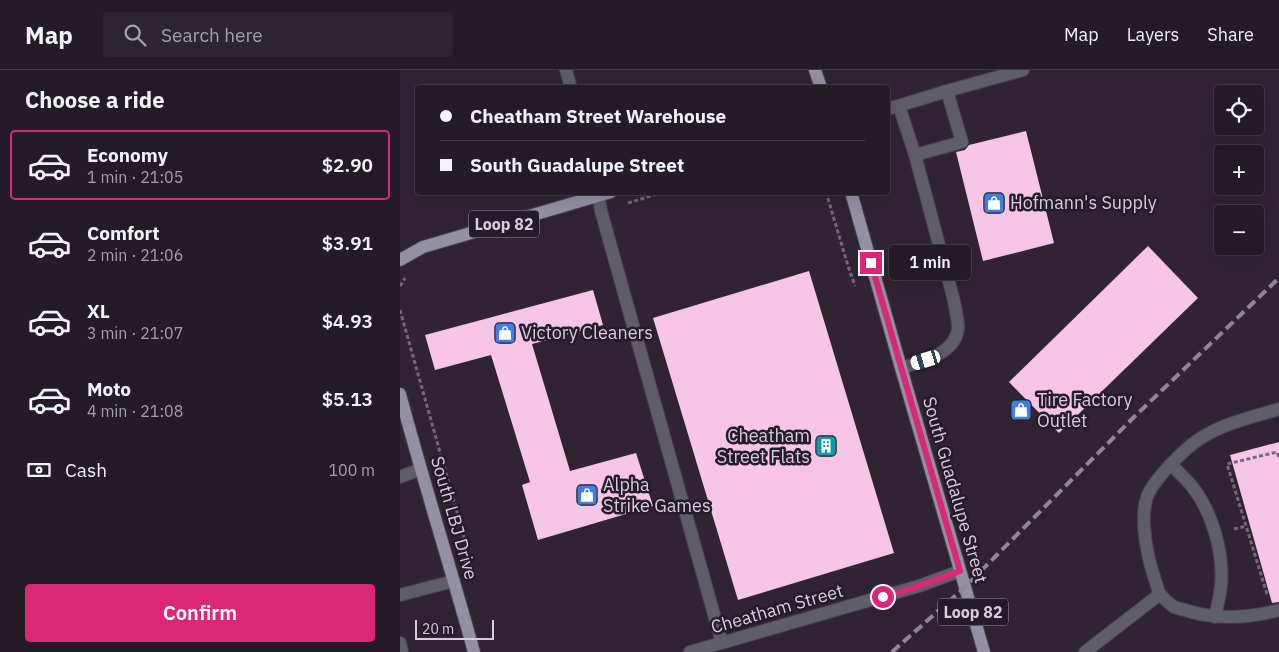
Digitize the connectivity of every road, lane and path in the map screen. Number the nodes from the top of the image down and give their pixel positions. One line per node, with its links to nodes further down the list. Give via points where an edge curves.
1 (566, 70): 4 (street)
2 (815, 70): 5 (main road)
3 (1023, 70): 6 (street)
4 (570, 85)
5 (820, 85)
6 (947, 91): 7 (street); 8 (street, via 962,142)
7 (893, 108): 8 (street)
8 (915, 155): 14 (street, via 953,297 958,328 950,346 926,360)
9 (599, 195): 12 (main road, Loop 82, via 423,247)
10 (602, 195): 30 (street, via 603,219)
11 (852, 195): 14 (main road, South Guadalupe Street / Loop 82)
12 (400, 260)
13 (400, 310): 21 (path)
14 (901, 368): 22 (main road, South Guadalupe Street / Loop 82)
15 (400, 394): 19 (main road, South LBJ Drive)
16 (1279, 409): 18 (street, via 1225,424 1199,439)
17 (1279, 458): 25 (path, via 1277,452 1227,464)
18 (1171, 464): 24 (street, via 1148,496 1144,513 1150,566); 28 (street, via 1204,505 1216,534 1221,586)
19 (420, 470): 20 (street); 23 (main road, South LBJ Drive)
20 (400, 477)
21 (469, 557)
22 (960, 571): 30 (street, Cheatham Street); 34 (main road, South Guadalupe Street / Loop 82)
23 (454, 581): 26 (street); 32 (main road, South LBJ Drive)
24 (1160, 594): 28 (street, via 1175,607); 35 (street)
25 (1267, 595)
26 (400, 596)
27 (1279, 610): 28 (street, via 1240,617)
28 (1215, 617)
29 (400, 643): 31 (street)
30 (722, 643): 33 (street, Cheatham Street)
31 (402, 652)
32 (474, 652)
33 (690, 652)
34 (984, 652)
35 (1085, 652)

